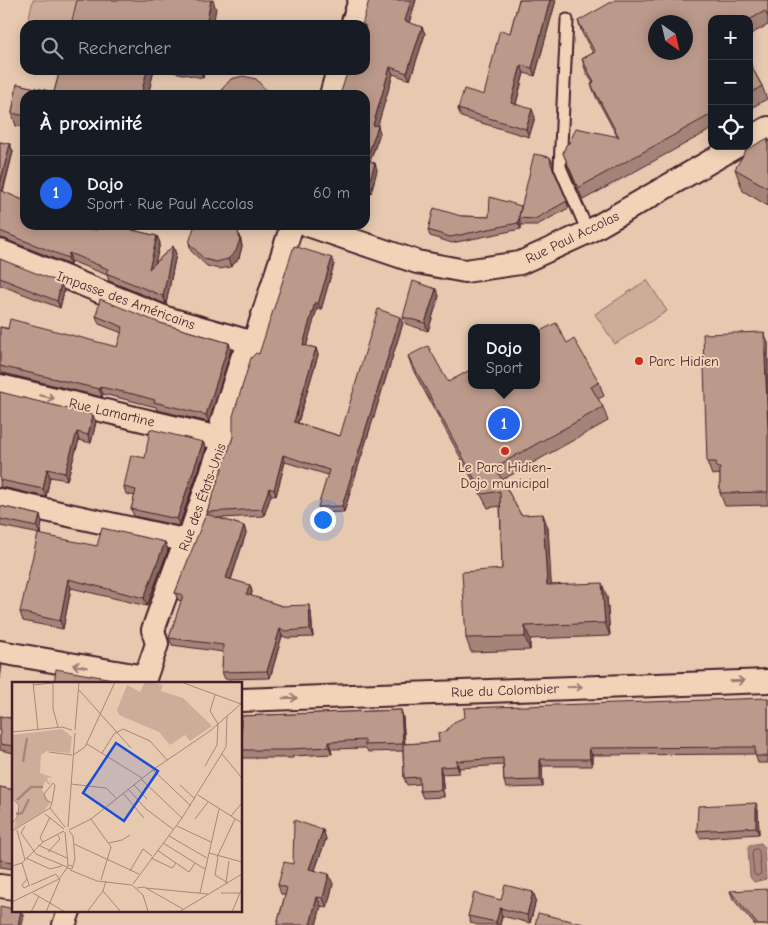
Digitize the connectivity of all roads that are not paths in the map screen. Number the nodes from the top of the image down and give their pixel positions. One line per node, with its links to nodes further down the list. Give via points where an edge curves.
1 (360, 0): 2 (street)
2 (354, 20)
3 (567, 20): 11 (lane, via 560,167)
4 (337, 75): 5 (street)
5 (332, 90)
6 (768, 128): 7 (street)
7 (753, 137)
8 (730, 150): 11 (street, Rue Paul Accolas)
9 (290, 230): 13 (street, Rue des États-Unis)
10 (323, 230): 11 (street, Rue Paul Accolas, via 418,262 465,271 520,263)
11 (588, 232)
12 (0, 251): 13 (street, Impasse des Américains, via 166,318)
13 (254, 343): 15 (street, Rue des États-Unis, via 242,358 222,421)
14 (0, 386): 15 (street, Rue Lamartine, one-way to 15)
15 (223, 439): 17 (street, Rue des États-Unis)
16 (0, 500): 17 (street)
17 (188, 541): 19 (street, Rue des États-Unis, via 153,630 157,644)
18 (0, 652): 19 (street, one-way to 18)
19 (144, 680)
20 (768, 680): 21 (street, Rue du Colombier, one-way to 20)
21 (242, 700)
22 (69, 912): 23 (street)
23 (64, 925)

